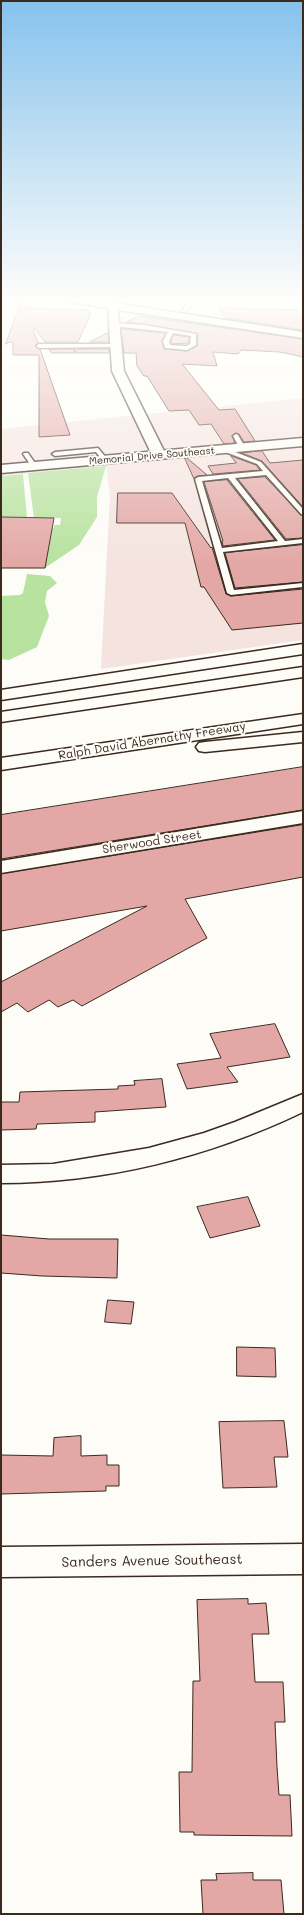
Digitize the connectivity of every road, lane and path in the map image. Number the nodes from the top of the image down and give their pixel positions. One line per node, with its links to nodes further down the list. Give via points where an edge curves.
1 (126, 386): 6 (main road)
2 (303, 442): 3 (main road, Memorial Drive Southeast, via 239,442)
3 (222, 449): 6 (main road, Memorial Drive Southeast); 10 (lane, via 259,463)
4 (26, 454): 8 (lane)
5 (55, 454): 7 (lane, via 98,450)
6 (159, 455): 7 (main road, Memorial Drive Southeast)
7 (105, 460): 8 (main road, Memorial Drive Southeast)
8 (34, 466): 9 (main road, Memorial Drive Southeast)
9 (1, 469)
10 (268, 472): 11 (lane); 12 (lane)
11 (230, 476): 14 (lane); 15 (lane, via 198,479)
12 (303, 513)
13 (303, 541): 14 (lane)
14 (283, 543): 15 (lane)
15 (219, 550): 16 (lane, via 231,593)
16 (303, 585)
17 (303, 648): 19 (main road)
18 (303, 672): 20 (main road)
19 (1, 695)
20 (1, 717)
21 (303, 719): 23 (main road, Ralph David Abernathy Freeway)
22 (303, 737): 24 (main road)
23 (1, 764)
24 (1, 768)
25 (303, 817): 26 (main road, Sherwood Street)
26 (1, 867)
27 (303, 1102): 28 (main road, via 248,1127 178,1149 122,1162 52,1173)
28 (1, 1174)
29 (303, 1559): 30 (main road, Sanders Avenue Southeast)
30 (1, 1562)

